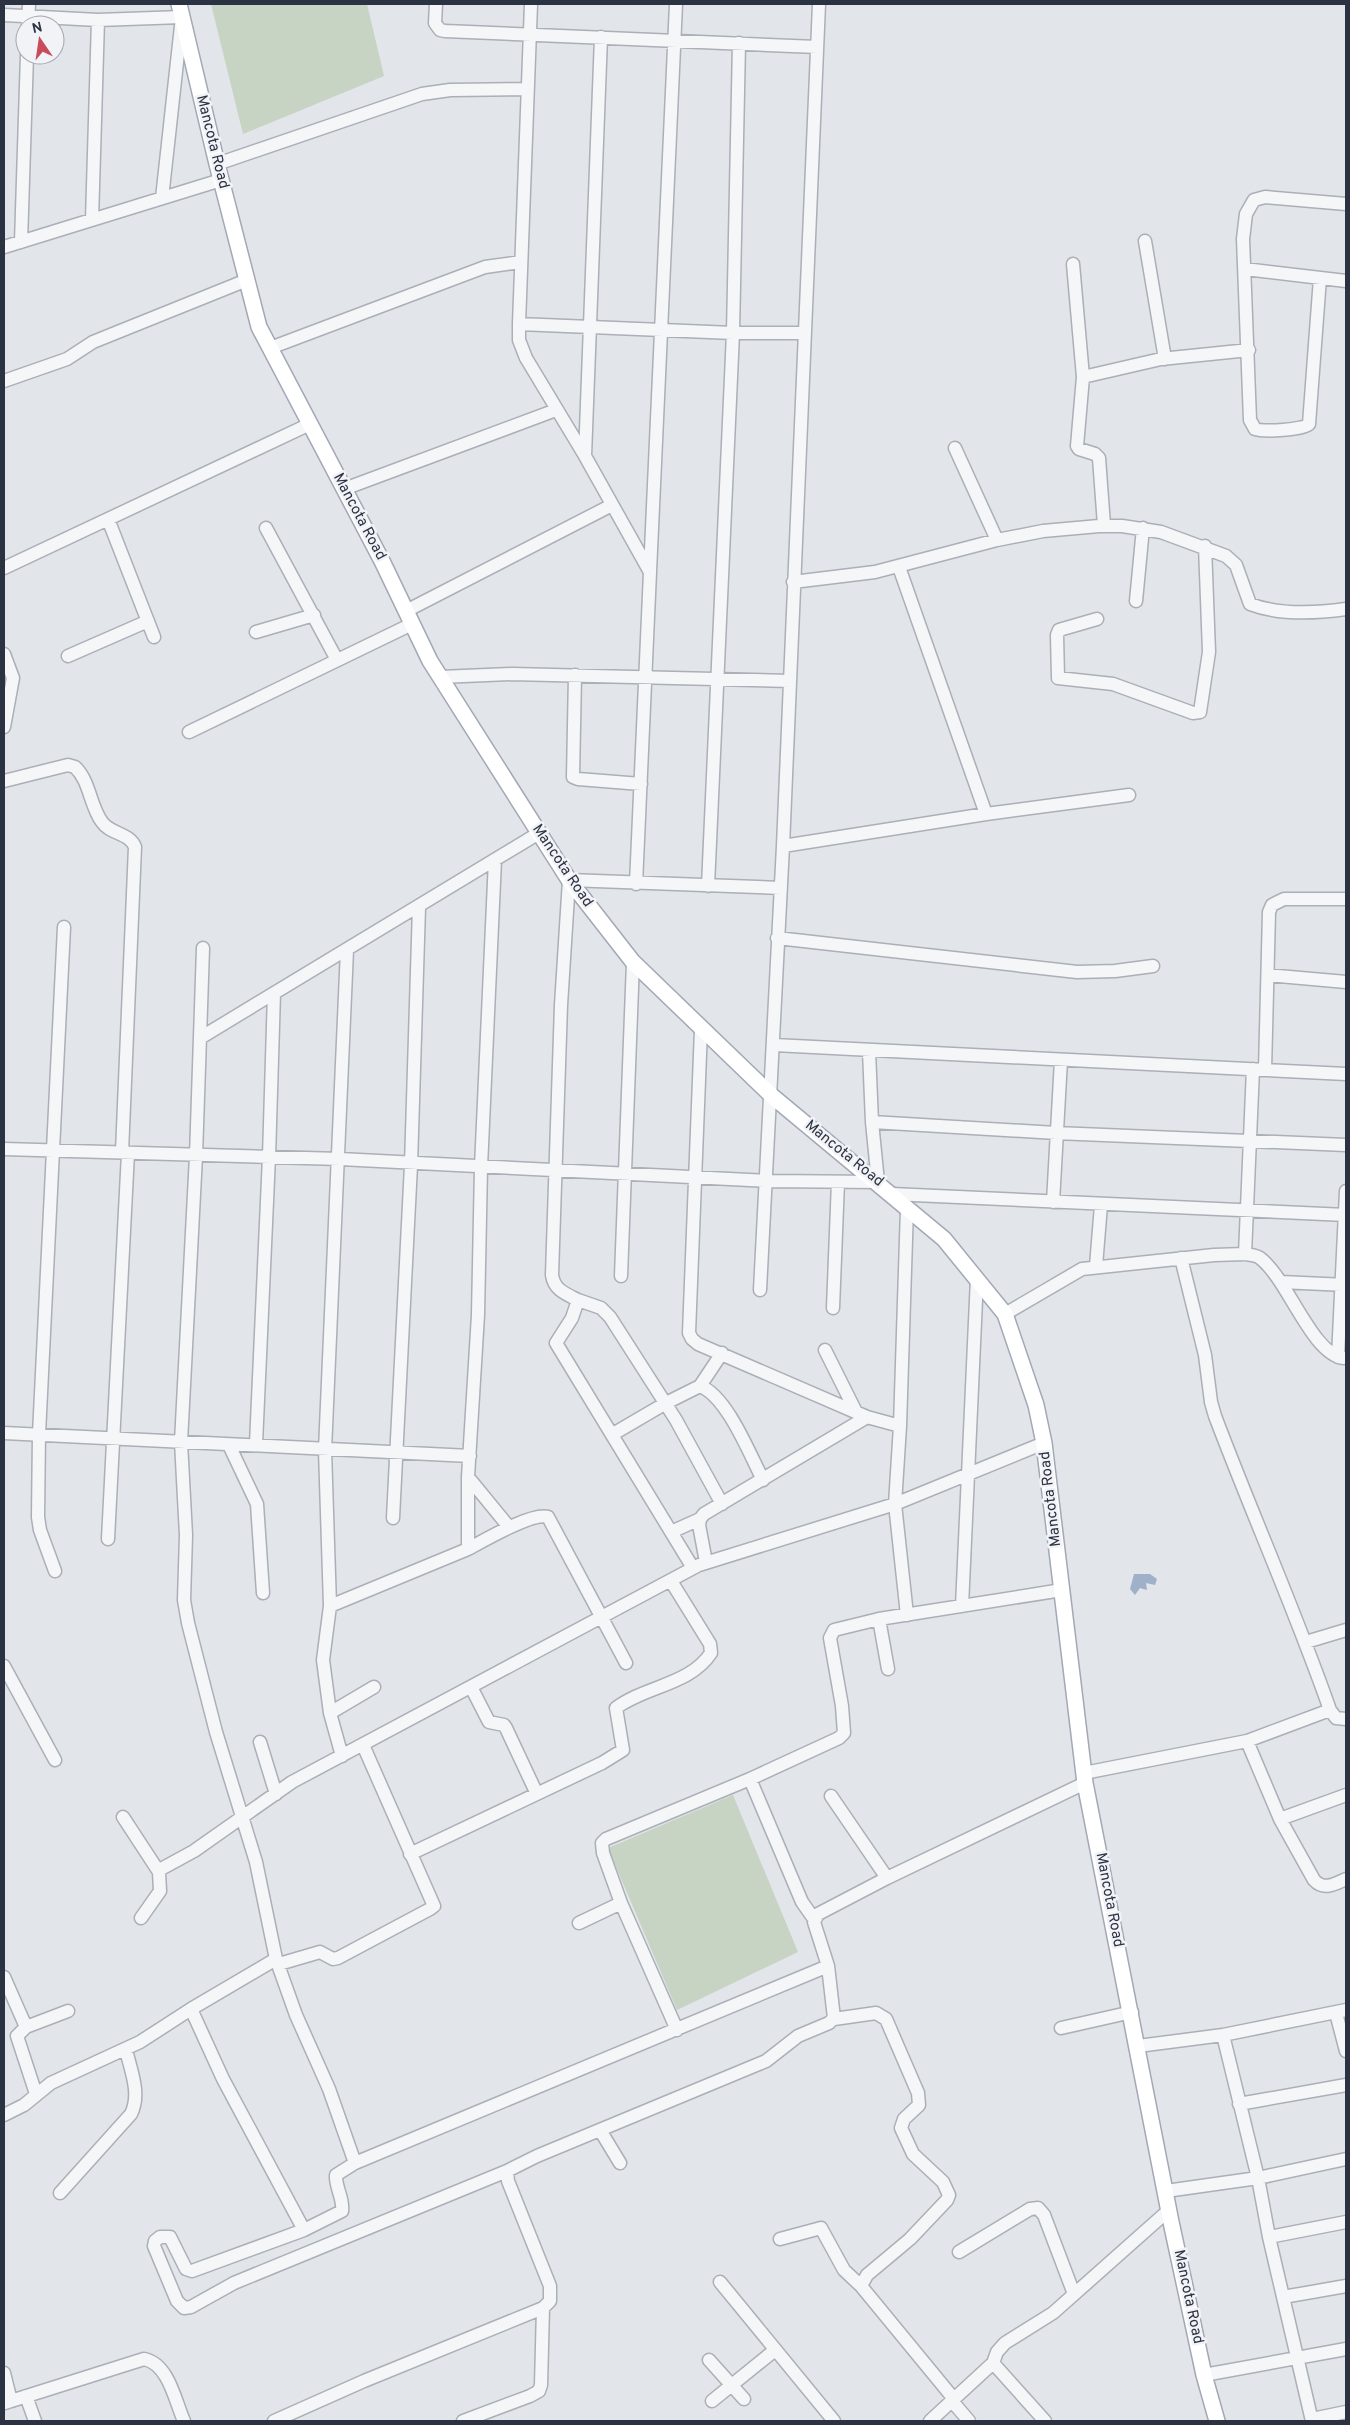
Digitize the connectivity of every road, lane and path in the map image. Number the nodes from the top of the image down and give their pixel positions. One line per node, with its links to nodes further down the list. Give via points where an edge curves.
1 (436, 4): 8 (street, via 435,23 440,30)
2 (531, 4): 8 (street)
3 (676, 4): 10 (street)
4 (819, 4): 12 (street)
5 (180, 10): 7 (street); 15 (main road, Mancota Road); 17 (street)
6 (65, 18): 7 (street)
7 (98, 20): 19 (street)
8 (529, 34): 9 (street); 14 (street)
9 (601, 37): 10 (street); 30 (street)
10 (674, 40): 11 (street); 31 (street)
11 (739, 43): 12 (street); 33 (street)
12 (817, 47): 32 (street)
13 (27, 65): 21 (street)
14 (527, 89): 15 (street, via 450,90 422,94); 23 (street)
15 (217, 164): 16 (main road, Mancota Road)
16 (221, 180): 17 (street); 27 (main road, Mancota Road)
17 (162, 198): 19 (street)
18 (1346, 204): 25 (street, via 1265,197 1254,200 1244,225)
19 (92, 220): 21 (street)
20 (1145, 241): 36 (street)
21 (20, 242): 22 (street)
22 (4, 247)
23 (521, 262): 29 (street); 34 (street, via 485,266)
24 (1073, 264): 37 (street)
25 (1245, 269): 26 (street); 35 (street)
26 (1320, 278): 28 (street); 35 (street, via 1313,396 1307,427 1259,431 1252,426)
27 (247, 280): 34 (main road, Mancota Road, via 259,327); 38 (street, via 93,342 62,361)
28 (1346, 281)
29 (519, 324): 30 (street); 39 (street, via 521,349)
30 (591, 326): 31 (street); 42 (street)
31 (661, 329): 33 (street); 53 (street)
32 (804, 333): 33 (street); 54 (street)
33 (733, 334): 69 (street)
34 (270, 348): 40 (main road, Mancota Road)
35 (1248, 350): 36 (street)
36 (1165, 359): 37 (street)
37 (1083, 377): 46 (street, via 1077,446 1099,458)
38 (4, 381)
39 (556, 410): 42 (street); 43 (street)
40 (310, 424): 43 (main road, Mancota Road); 45 (street)
41 (955, 448): 49 (street)
42 (585, 456): 44 (street)
43 (344, 489): 58 (main road, Mancota Road)
44 (612, 505): 53 (street); 58 (street)
45 (108, 519): 52 (street); 60 (street)
46 (1104, 525): 48 (street); 49 (street)
47 (266, 528): 57 (street)
48 (1143, 528): 50 (street); 55 (street)
49 (997, 540): 51 (street)
50 (1205, 546): 56 (street, via 1232,559 1250,604 1296,611); 59 (street, via 1208,652 1200,712 1193,713 1113,684 1058,678 1060,630)
51 (899, 566): 54 (street, via 860,575); 77 (street)
52 (4, 568)
53 (650, 572): 68 (street)
54 (794, 582): 70 (street)
55 (1136, 601)
56 (1346, 609)
57 (314, 614): 61 (street); 65 (street)
58 (409, 618): 65 (street); 67 (main road, Mancota Road)
59 (1097, 619)
60 (148, 621): 62 (street); 64 (street)
61 (256, 632)
62 (154, 637)
63 (4, 654): 71 (street, via 13,678)
64 (68, 656)
65 (337, 660): 73 (street)
66 (575, 675): 67 (street); 68 (street); 75 (street, via 573,777)
67 (440, 677): 78 (main road, Mancota Road)
68 (646, 677): 69 (street); 75 (street)
69 (716, 680): 70 (street); 83 (street)
70 (790, 681): 79 (street)
71 (6, 706): 72 (street)
72 (4, 727)
73 (189, 732)
74 (4, 781): 110 (street, via 75,766 103,824 130,840 135,848)
75 (641, 784): 82 (street)
76 (1129, 796): 77 (street)
77 (986, 814): 79 (street)
78 (539, 833): 80 (street); 81 (main road, Mancota Road)
79 (783, 846): 84 (street)
80 (495, 860): 86 (street); 115 (street)
81 (569, 880): 82 (street); 91 (main road, Mancota Road); 116 (street)
82 (636, 884): 83 (street)
83 (708, 886): 84 (street)
84 (781, 888): 88 (street)
85 (1346, 899): 93 (street, via 1284,900 1272,905 1269,912)
86 (419, 907): 90 (street); 114 (street)
87 (64, 927): 109 (street)
88 (777, 938): 92 (street, via 1077,972); 98 (street)
89 (203, 948): 97 (street)
90 (348, 950): 95 (street); 113 (street)
91 (633, 962): 96 (main road, Mancota Road); 117 (street)
92 (1153, 966)
93 (1268, 975): 94 (street); 101 (street)
94 (1346, 982)
95 (274, 993): 97 (street); 112 (street)
96 (701, 1029): 103 (main road, Mancota Road); 118 (street)
97 (200, 1038): 111 (street)
98 (774, 1045): 99 (street); 103 (street)
99 (868, 1051): 100 (street); 104 (street)
100 (1061, 1060): 101 (street); 105 (street)
101 (1259, 1070): 102 (street); 106 (street)
102 (1346, 1074)
103 (772, 1096): 119 (street); 121 (main road, Mancota Road)
104 (872, 1122): 105 (street); 121 (street)
105 (1056, 1133): 106 (street); 124 (street)
106 (1250, 1141): 107 (street); 127 (street)
107 (1346, 1146)
108 (4, 1149): 109 (street)
109 (54, 1151): 110 (street); 148 (street)
110 (125, 1152): 111 (street); 150 (street)
111 (196, 1156): 112 (street); 151 (street)
112 (269, 1157): 113 (street); 153 (street)
113 (340, 1159): 114 (street); 155 (street)
114 (411, 1165): 115 (street); 156 (street)
115 (481, 1167): 116 (street); 157 (street, via 478,1316)
116 (555, 1170): 117 (street); 137 (street, via 553,1280 560,1291)
117 (623, 1175): 118 (street); 132 (street)
118 (695, 1176): 119 (street); 141 (street, via 689,1333 698,1344)
119 (767, 1181): 120 (street); 136 (street)
120 (838, 1182): 121 (street); 138 (street)
121 (878, 1182): 123 (main road, Mancota Road)
122 (1346, 1191): 128 (street)
123 (892, 1194): 124 (street); 126 (main road, Mancota Road)
124 (1053, 1202): 125 (street)
125 (1101, 1205): 127 (street); 131 (street)
126 (907, 1208): 133 (main road, Mancota Road, via 944,1239); 146 (street)
127 (1247, 1211): 128 (street); 129 (street)
128 (1346, 1215): 135 (street)
129 (1245, 1254): 130 (street); 134 (street, via 1258,1257)
130 (1181, 1258): 131 (street); 181 (street, via 1205,1355 1215,1416)
131 (1096, 1266): 139 (street, via 1070,1274)
132 (621, 1276)
133 (976, 1278): 139 (main road, Mancota Road); 158 (street)
134 (1281, 1282): 135 (street); 142 (street, via 1326,1350)
135 (1344, 1285): 142 (street)
136 (760, 1290)
137 (578, 1300): 144 (street, via 601,1308 610,1317); 149 (street, via 572,1318 556,1343)
138 (833, 1308)
139 (1005, 1314): 152 (main road, Mancota Road, via 1036,1405)
140 (825, 1350): 145 (street)
141 (722, 1353): 143 (street); 145 (street)
142 (1342, 1358)
143 (700, 1386): 144 (street); 160 (street, via 718,1401 728,1415)
144 (666, 1403): 149 (street); 161 (street)
145 (861, 1414): 146 (street); 160 (street)
146 (900, 1426): 162 (street)
147 (4, 1433): 148 (street)
148 (39, 1434): 150 (street); 171 (street, via 38,1517)
149 (613, 1434): 166 (street)
150 (112, 1437): 151 (street); 167 (street)
151 (181, 1442): 154 (street); 202 (street, via 186,1535 184,1600)
152 (1044, 1443): 158 (street); 173 (main road, Mancota Road)
153 (256, 1444): 154 (street); 155 (street)
154 (229, 1445): 174 (street, via 257,1504)
155 (325, 1450): 156 (street); 175 (street)
156 (396, 1452): 157 (street); 163 (street)
157 (470, 1456): 159 (street)
158 (967, 1475): 162 (street); 176 (street)
159 (468, 1477): 165 (street); 168 (street)
160 (763, 1480): 161 (street)
161 (722, 1504): 164 (street)
162 (895, 1504): 169 (street); 177 (street)
163 (393, 1518)
164 (700, 1519): 166 (street); 169 (street)
165 (509, 1527): 168 (street); 178 (street, via 541,1516 548,1517)
166 (671, 1532): 170 (street)
167 (108, 1539)
168 (468, 1549): 175 (street)
169 (706, 1562): 170 (street)
170 (693, 1568): 172 (street)
171 (55, 1571)
172 (670, 1581): 178 (street); 197 (street, via 710,1644 711,1653 681,1678 616,1708 624,1746 620,1754)
173 (1062, 1590): 176 (street); 196 (main road, Mancota Road)
174 (263, 1593)
175 (330, 1606): 188 (street, via 323,1660)
176 (962, 1606): 177 (street)
177 (907, 1615): 179 (street)
178 (602, 1617): 182 (street); 186 (street)
179 (879, 1619): 184 (street); 195 (street, via 838,1629 830,1635 844,1733)
180 (1346, 1630): 181 (street)
181 (1306, 1642): 187 (street)
182 (626, 1664)
183 (4, 1666): 194 (street)
184 (888, 1669)
185 (374, 1686): 188 (street)
186 (471, 1687): 192 (street); 197 (street, via 489,1722 506,1728)
187 (1330, 1710): 189 (street, via 1336,1718); 190 (street)
188 (330, 1713): 193 (street)
189 (1346, 1719)
190 (1247, 1741): 196 (street); 203 (street)
191 (260, 1742): 198 (street)
192 (364, 1745): 193 (street); 204 (street)
193 (342, 1756): 198 (street)
194 (55, 1760)
195 (750, 1778): 208 (street, via 602,1843); 210 (street, via 802,1902)
196 (1085, 1778): 206 (street); 218 (main road, Mancota Road)
197 (536, 1792): 204 (street)
198 (276, 1794): 202 (street)
199 (1346, 1795): 203 (street)
200 (831, 1796): 206 (street)
201 (123, 1817): 205 (street)
202 (241, 1817): 205 (street); 212 (street, via 256,1862)
203 (1280, 1818): 207 (street, via 1319,1885)
204 (410, 1854): 212 (street, via 434,1906 338,1958 333,1959 320,1952)
205 (159, 1872): 209 (street, via 160,1891)
206 (888, 1878): 210 (street, via 822,1910)
207 (1346, 1879)
208 (621, 1903): 211 (street); 222 (street)
209 (141, 1918)
210 (814, 1918): 213 (street)
211 (579, 1922)
212 (277, 1961): 215 (street); 233 (street)
213 (828, 1966): 219 (street); 222 (street)
214 (4, 1978): 220 (street)
215 (191, 2009): 225 (street); 241 (street, via 223,2079)
216 (68, 2011): 220 (street)
217 (1341, 2011): 223 (street); 226 (street)
218 (1132, 2012): 221 (street); 224 (main road, Mancota Road)
219 (834, 2019): 231 (street, via 798,2036 766,2060); 246 (street, via 876,2013 886,2019 920,2101 901,2123 904,2138 914,2154 943,2182 949,2195 910,2239 867,2275)
220 (26, 2027): 228 (street, via 17,2036)
221 (1061, 2028)
222 (677, 2030): 233 (street)
223 (1223, 2035): 224 (street); 229 (street)
224 (1138, 2046): 237 (main road, Mancota Road)
225 (126, 2050): 228 (street, via 69,2073); 238 (street, via 134,2082 135,2105 131,2114)
226 (1346, 2051)
227 (1346, 2085): 229 (street)
228 (36, 2094): 230 (street, via 24,2105)
229 (1238, 2104): 236 (street)
230 (4, 2115)
231 (600, 2130): 234 (street); 235 (street)
232 (1346, 2159): 236 (street)
233 (355, 2162): 241 (street, via 336,2175 342,2211)
234 (620, 2163)
235 (507, 2171): 241 (street, via 234,2283 191,2307 184,2308 177,2301 154,2246 160,2237 170,2237 186,2269 192,2271); 250 (street, via 508,2181 550,2286 550,2301)
236 (1258, 2178): 237 (street); 242 (street)
237 (1166, 2190): 239 (main road, Mancota Road)
238 (60, 2193)
239 (1169, 2210): 248 (street); 257 (main road, Mancota Road)
240 (1346, 2222): 242 (street)
241 (304, 2230)
242 (1269, 2237): 249 (street)
243 (780, 2239): 246 (street, via 821,2228 844,2270)
244 (958, 2252): 248 (street, via 1030,2209 1038,2208 1044,2215)
245 (720, 2282): 251 (street)
246 (861, 2286): 261 (street)
247 (1346, 2286): 249 (street)
248 (1074, 2294): 255 (street, via 1053,2313 1005,2342)
249 (1283, 2298): 253 (street)
250 (543, 2308): 268 (street); 269 (street, via 539,2391)
251 (775, 2350): 258 (street); 270 (street)
252 (1346, 2350): 253 (street)
253 (1298, 2359): 257 (street); 265 (street)
254 (709, 2360): 258 (street)
255 (993, 2363): 261 (street); 273 (street)
256 (4, 2373): 263 (street)
257 (1204, 2375): 274 (main road, Mancota Road)
258 (732, 2385): 260 (street); 262 (street)
259 (26, 2396): 263 (street); 266 (street); 267 (street, via 144,2359 152,2361 164,2374)
260 (744, 2400)
261 (953, 2400): 271 (street); 272 (street)
262 (712, 2401)
263 (8, 2402)
264 (1346, 2412): 265 (street)
265 (1312, 2420)
266 (35, 2421)
267 (184, 2421)
268 (274, 2421)
269 (463, 2421)
270 (834, 2421)
271 (930, 2421)
272 (969, 2421)
273 (1046, 2421)
274 (1217, 2421)

